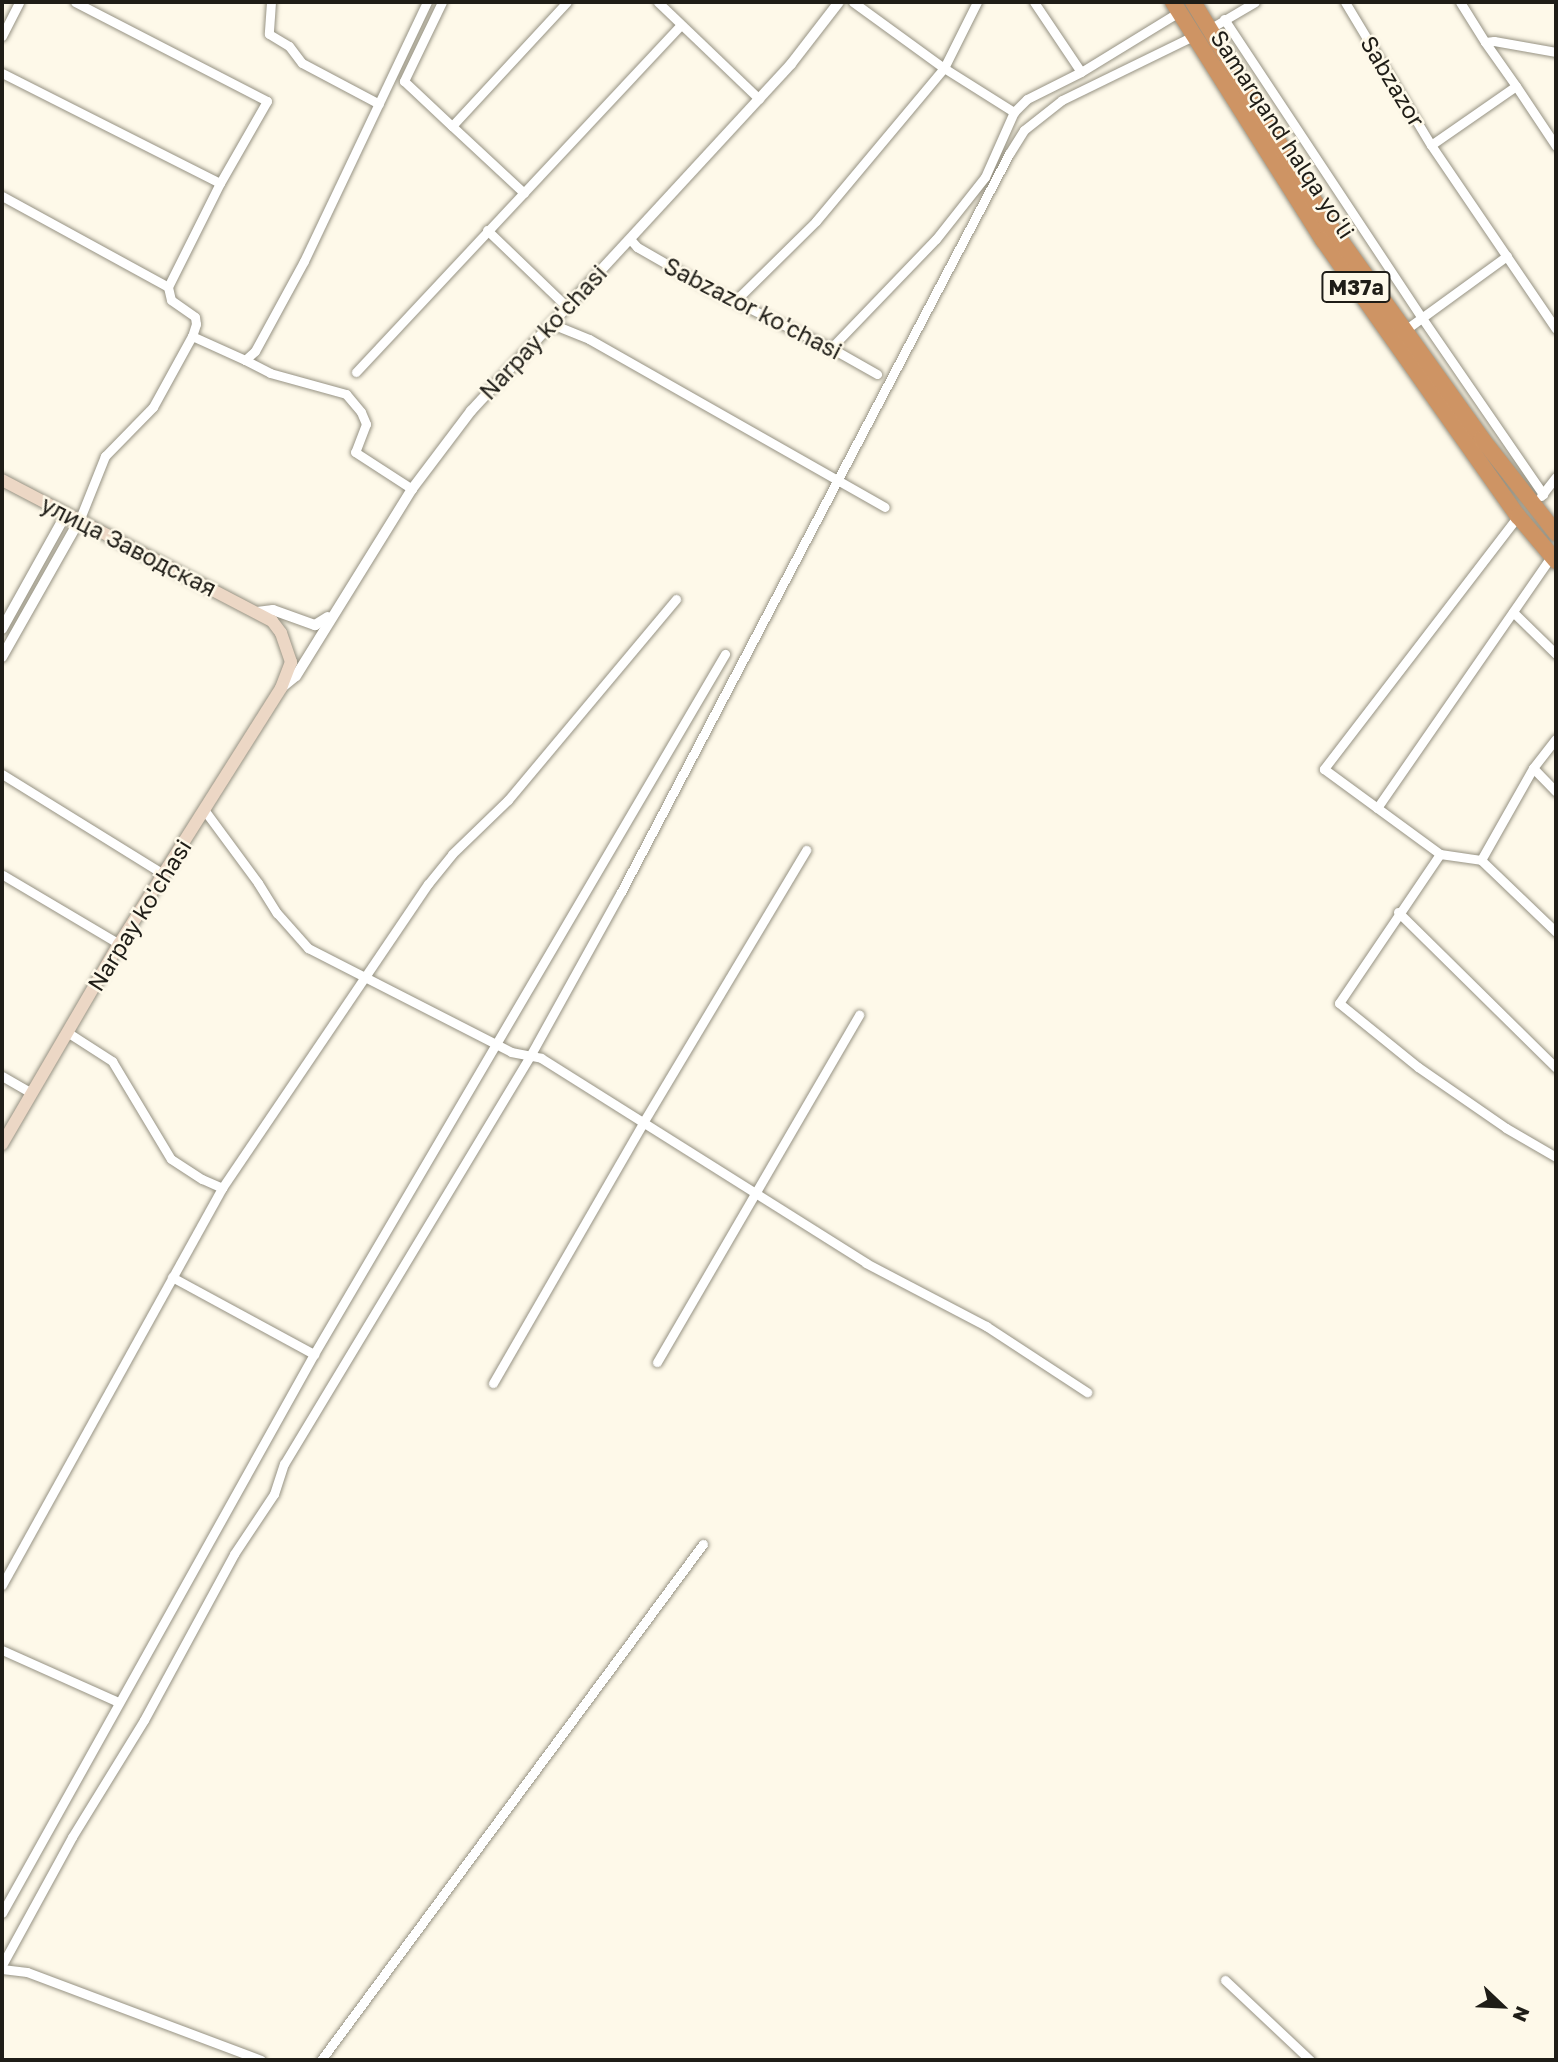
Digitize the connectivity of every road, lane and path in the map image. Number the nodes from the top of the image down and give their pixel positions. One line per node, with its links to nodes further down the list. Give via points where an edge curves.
1 (19, 2): 19 (street)
2 (75, 2): 33 (street, via 267,102)
3 (271, 2): 28 (street, via 269,34 289,46 302,63)
4 (427, 2): 28 (street)
5 (442, 2): 30 (street, via 404,81)
6 (567, 2): 30 (street)
7 (659, 2): 18 (street)
8 (839, 2): 27 (street, Narpay ko'chasi)
9 (853, 2): 23 (street)
10 (977, 2): 23 (street)
11 (1034, 2): 24 (street)
12 (1194, 2): 17 (highway, Samarqand halqa yoʻli / M37a)
13 (1255, 2): 17 (street)
14 (1345, 2): 31 (street, Sabzazor)
15 (1460, 2): 21 (street)
16 (1176, 7): 20 (highway, Samarqand halqa yoʻli / M37a); 24 (street)
17 (1217, 24): 42 (street); 45 (highway, Samarqand halqa yoʻli / M37a, via 1326,220)
18 (680, 26): 27 (street); 34 (street)
19 (2, 36)
20 (1193, 36): 53 (street, via 1062,100 1024,130); 58 (highway, Samarqand halqa yoʻli / M37a, via 1323,240)
21 (1485, 42): 22 (street); 26 (street)
22 (1556, 52)
23 (944, 68): 29 (street); 40 (street, via 816,221)
24 (1081, 72): 29 (street, via 1027,99)
25 (2, 73): 33 (street)
26 (1516, 86): 31 (street, Sabzazor); 32 (street)
27 (759, 99): 37 (street, Narpay ko'chasi)
28 (379, 104): 48 (street, via 304,261 255,351)
29 (1014, 112): 47 (street, via 985,177 936,239)
30 (452, 126): 34 (street)
31 (1431, 145): 38 (street)
32 (1556, 146)
33 (220, 183): 39 (street)
34 (524, 193): 36 (street)
35 (2, 196): 39 (street)
36 (487, 230): 41 (street); 49 (street)
37 (630, 239): 40 (street, Sabzazor ko'chasi); 41 (street, Narpay ko'chasi)
38 (1507, 256): 42 (street); 44 (street)
39 (168, 287): 46 (street, via 167,295 195,317)
40 (736, 300): 47 (street, Sabzazor ko'chasi)
41 (566, 306): 43 (street, Narpay ko'chasi)
42 (1422, 318): 45 (street); 55 (street)
43 (547, 328): 53 (street, via 557,326 589,339); 54 (street, Narpay ko'chasi, via 471,411)
44 (1556, 329)
45 (1405, 330): 55 (highway, Samarqand halqa yoʻli / M37a)
46 (192, 337): 48 (street); 59 (street, via 153,407 105,456)
47 (831, 348): 50 (street, Sabzazor ko'chasi)
48 (245, 360): 54 (street, via 270,373 346,394 366,424 355,452)
49 (356, 372)
50 (877, 374)
51 (1556, 477): 55 (street)
52 (2, 480): 57 (main road, улица Заводская)
53 (839, 482): 56 (street); 90 (street)
54 (412, 489): 63 (street, Narpay ko'chasi)
55 (1538, 500): 60 (highway, Samarqand halqa yoʻli / M37a)
56 (885, 507)
57 (66, 514): 59 (main road, улица Заводская); 66 (street)
58 (1518, 516): 61 (highway, Samarqand halqa yoʻli / M37a); 76 (street, via 1324,769)
59 (79, 521): 64 (main road, улица Заводская); 70 (street)
60 (1556, 533)
61 (1554, 558): 65 (street)
62 (676, 599): 86 (street, via 508,800 452,854)
63 (338, 608): 64 (street, улица Заводская, via 314,625 273,610); 71 (street, Narpay ko'chasi, via 296,676)
64 (257, 612): 67 (main road, улица Заводская, via 272,621)
65 (1513, 612): 69 (street); 76 (street)
66 (2, 629)
67 (287, 646): 71 (main road, Narpay ko'chasi, via 290,662)
68 (725, 654): 89 (street)
69 (1556, 654)
70 (2, 657)
71 (281, 688): 77 (main road, Narpay ko'chasi)
72 (1556, 739): 73 (street)
73 (1533, 768): 75 (street); 80 (street)
74 (2, 774): 81 (street)
75 (1556, 792)
76 (1377, 808): 79 (street)
77 (205, 811): 81 (main road, Narpay ko'chasi); 86 (street, via 292,933 308,948)
78 (806, 850): 94 (street)
79 (1440, 855): 80 (street); 83 (street)
80 (1481, 859): 84 (street)
81 (163, 874): 85 (main road, Narpay ko'chasi)
82 (3, 875): 85 (street)
83 (1398, 912): 91 (street); 96 (street, via 1339,1003 1418,1067)
84 (1556, 932)
85 (119, 943): 88 (main road, Narpay ko'chasi)
86 (366, 977): 89 (street); 97 (street)
87 (859, 1015): 98 (street)
88 (67, 1032): 93 (main road, Narpay ko'chasi); 97 (street, via 112,1061 171,1158)
89 (495, 1043): 90 (street); 100 (street)
90 (530, 1056): 94 (street, via 541,1058); 109 (street, via 284,1464 274,1494 234,1554)
91 (1556, 1068)
92 (2, 1076): 93 (street)
93 (31, 1093): 95 (main road, Narpay ko'chasi)
94 (644, 1121): 98 (street); 102 (street)
95 (2, 1144)
96 (1556, 1157)
97 (222, 1188): 99 (street)
98 (755, 1192): 101 (street); 103 (street, via 866,1263 986,1326)
99 (172, 1277): 100 (street); 105 (street)
100 (314, 1354): 107 (street)
101 (657, 1362)
102 (493, 1383)
103 (1087, 1392)
104 (703, 1544): 112 (street)
105 (2, 1585)
106 (2, 1650): 107 (street)
107 (118, 1702): 108 (street)
108 (2, 1913)
109 (2, 1967): 111 (street, via 27,1972)
110 (1225, 1980): 113 (street)
111 (261, 2060)
112 (323, 2060)
113 (1310, 2060)

